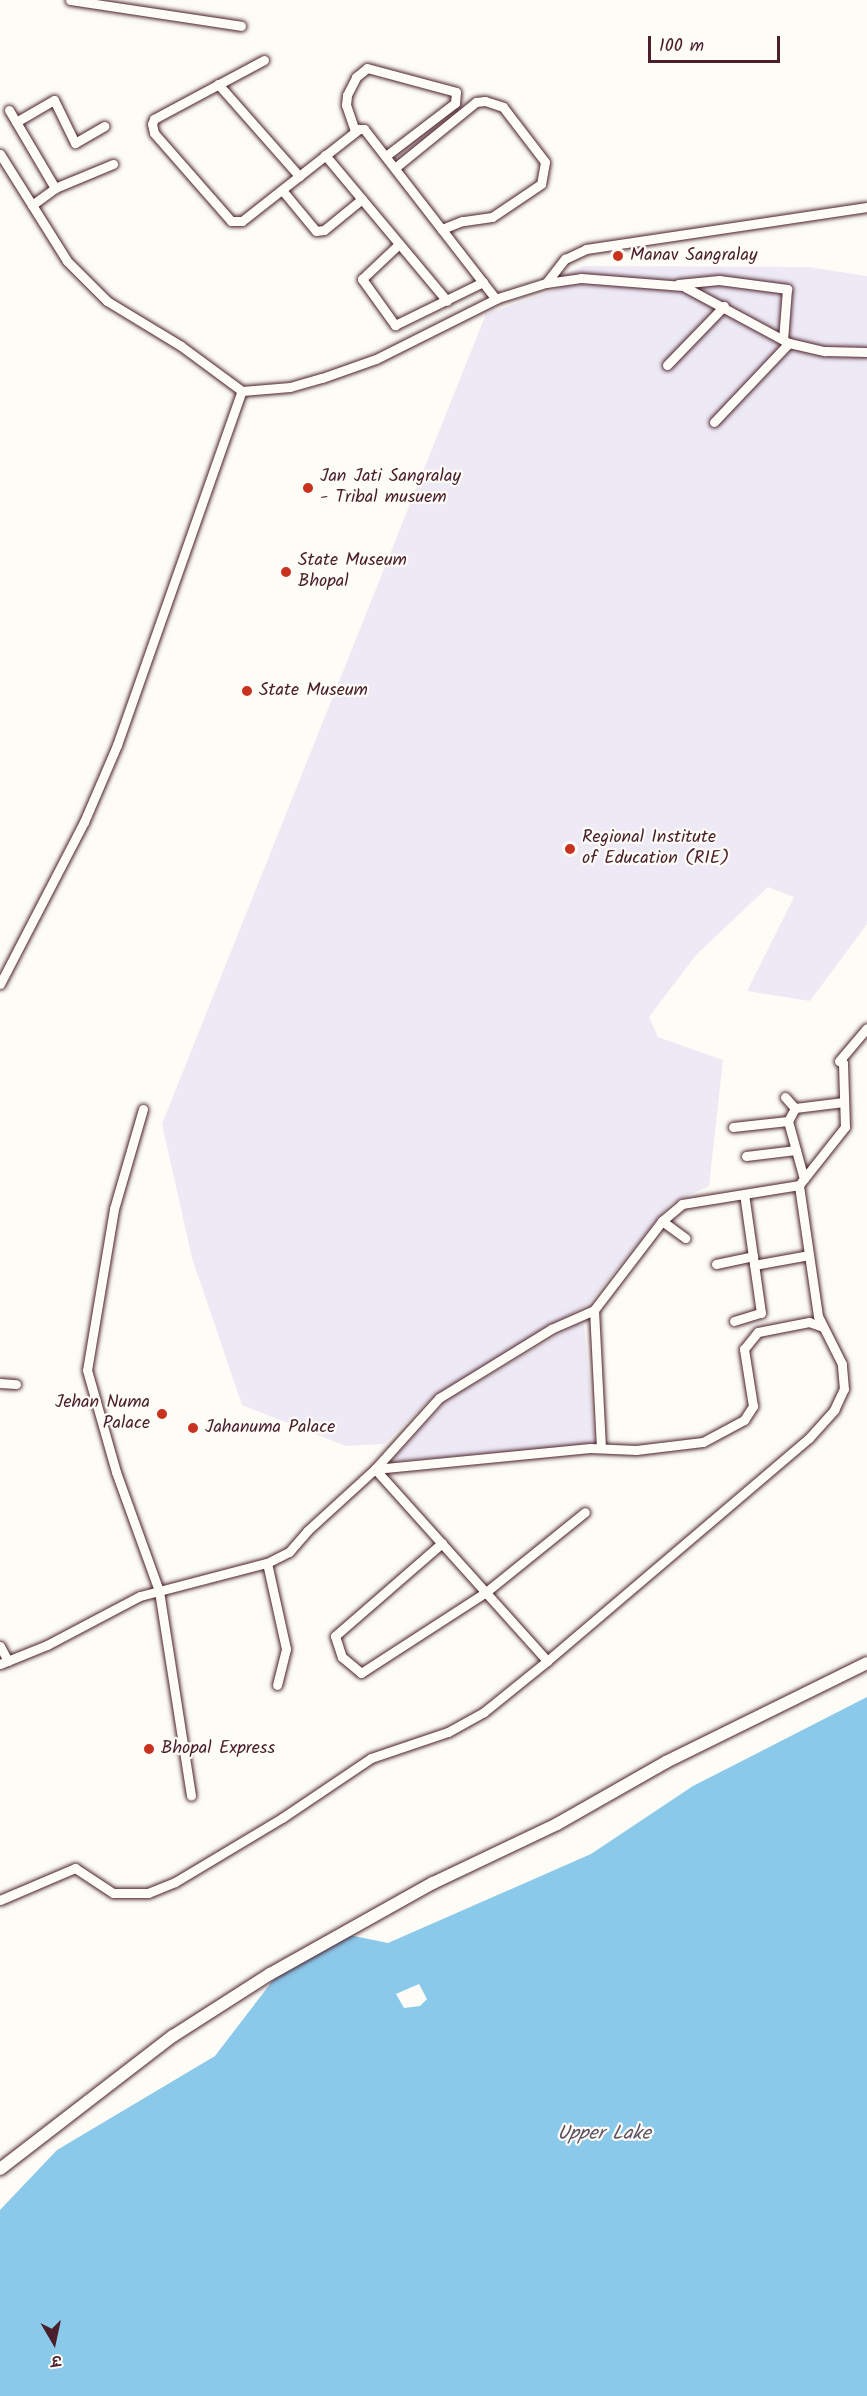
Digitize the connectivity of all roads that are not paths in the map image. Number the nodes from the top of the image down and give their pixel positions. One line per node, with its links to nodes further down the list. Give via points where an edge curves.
1 (70, 0): 2 (street)
2 (241, 26)
3 (264, 60): 4 (street)
4 (218, 84): 14 (street); 16 (street, via 154,119 154,133 231,221 242,221)
5 (9, 110): 6 (street)
6 (16, 122): 7 (street, via 54,100 75,143); 15 (street)
7 (104, 126)
8 (356, 131): 10 (street, via 368,130); 10 (street, via 346,105 347,95 361,71 371,68 456,92 455,103); 11 (street)
9 (0, 154): 18 (street)
10 (387, 154): 13 (street)
11 (325, 155): 14 (street); 17 (street)
12 (113, 164): 15 (street)
13 (396, 167): 20 (street); 20 (street, via 476,102 485,101 502,107 545,162 541,184 492,217 462,221)
14 (299, 176): 16 (street)
15 (55, 188): 18 (street)
16 (282, 190): 17 (street, via 316,231 324,230)
17 (362, 200): 21 (street)
18 (32, 205): 31 (street, via 67,261 106,301 181,346)
19 (867, 207): 23 (street, via 586,249 565,259)
20 (442, 229): 22 (street)
21 (399, 243): 26 (street); 26 (street, via 362,279 390,321 400,325)
22 (483, 282): 25 (street); 26 (street)
23 (546, 283): 24 (street, via 581,278); 25 (street)
24 (672, 284): 27 (street); 28 (street, via 719,280 787,289)
25 (496, 299): 31 (street, via 376,359 290,387)
26 (447, 301)
27 (724, 306): 28 (street); 30 (street)
28 (786, 341): 29 (street, via 825,351); 32 (street)
29 (867, 352)
30 (667, 365)
31 (242, 392): 33 (street, via 117,745 84,822)
32 (714, 422)
33 (0, 984)
34 (867, 1028): 36 (street, via 839,1061 843,1063)
35 (785, 1097): 37 (street)
36 (844, 1102): 37 (street); 43 (street, via 845,1127)
37 (795, 1108): 39 (street)
38 (143, 1109): 60 (street, via 114,1209 87,1370 116,1472)
39 (788, 1121): 40 (street); 41 (street)
40 (733, 1127)
41 (796, 1150): 42 (street); 43 (street)
42 (746, 1156)
43 (801, 1182): 44 (street); 47 (street)
44 (744, 1194): 45 (street, via 682,1204); 48 (street)
45 (662, 1221): 46 (street); 50 (street)
46 (685, 1238)
47 (809, 1255): 48 (street); 52 (street)
48 (754, 1260): 49 (street); 51 (street, via 761,1313)
49 (716, 1264)
50 (594, 1310): 55 (street); 56 (street, via 551,1329 439,1398)
51 (734, 1321)
52 (823, 1327): 55 (street, via 809,1322 758,1332 744,1349 753,1406 744,1420 729,1431 703,1442 636,1450); 63 (street, via 842,1364 844,1389 834,1410 809,1438)
53 (0, 1383): 54 (street)
54 (16, 1384)
55 (601, 1448): 56 (street)
56 (375, 1469): 58 (street); 59 (street, via 289,1552)
57 (585, 1512): 61 (street)
58 (442, 1543): 61 (street); 61 (street, via 335,1636 342,1657 361,1673)
59 (267, 1563): 60 (street); 66 (street, via 286,1649)
60 (159, 1591): 64 (street, via 140,1596 47,1645); 67 (street)
61 (486, 1592): 63 (street)
62 (0, 1646): 64 (street)
63 (547, 1661): 68 (street, via 484,1712 448,1732 371,1758 282,1818 175,1882 148,1893 113,1893 75,1869)
64 (4, 1662)
65 (867, 1663): 69 (street, via 666,1762 557,1824 433,1883 270,1974 172,2036)
66 (277, 1685)
67 (191, 1796)
68 (0, 1900)
69 (0, 2169)

